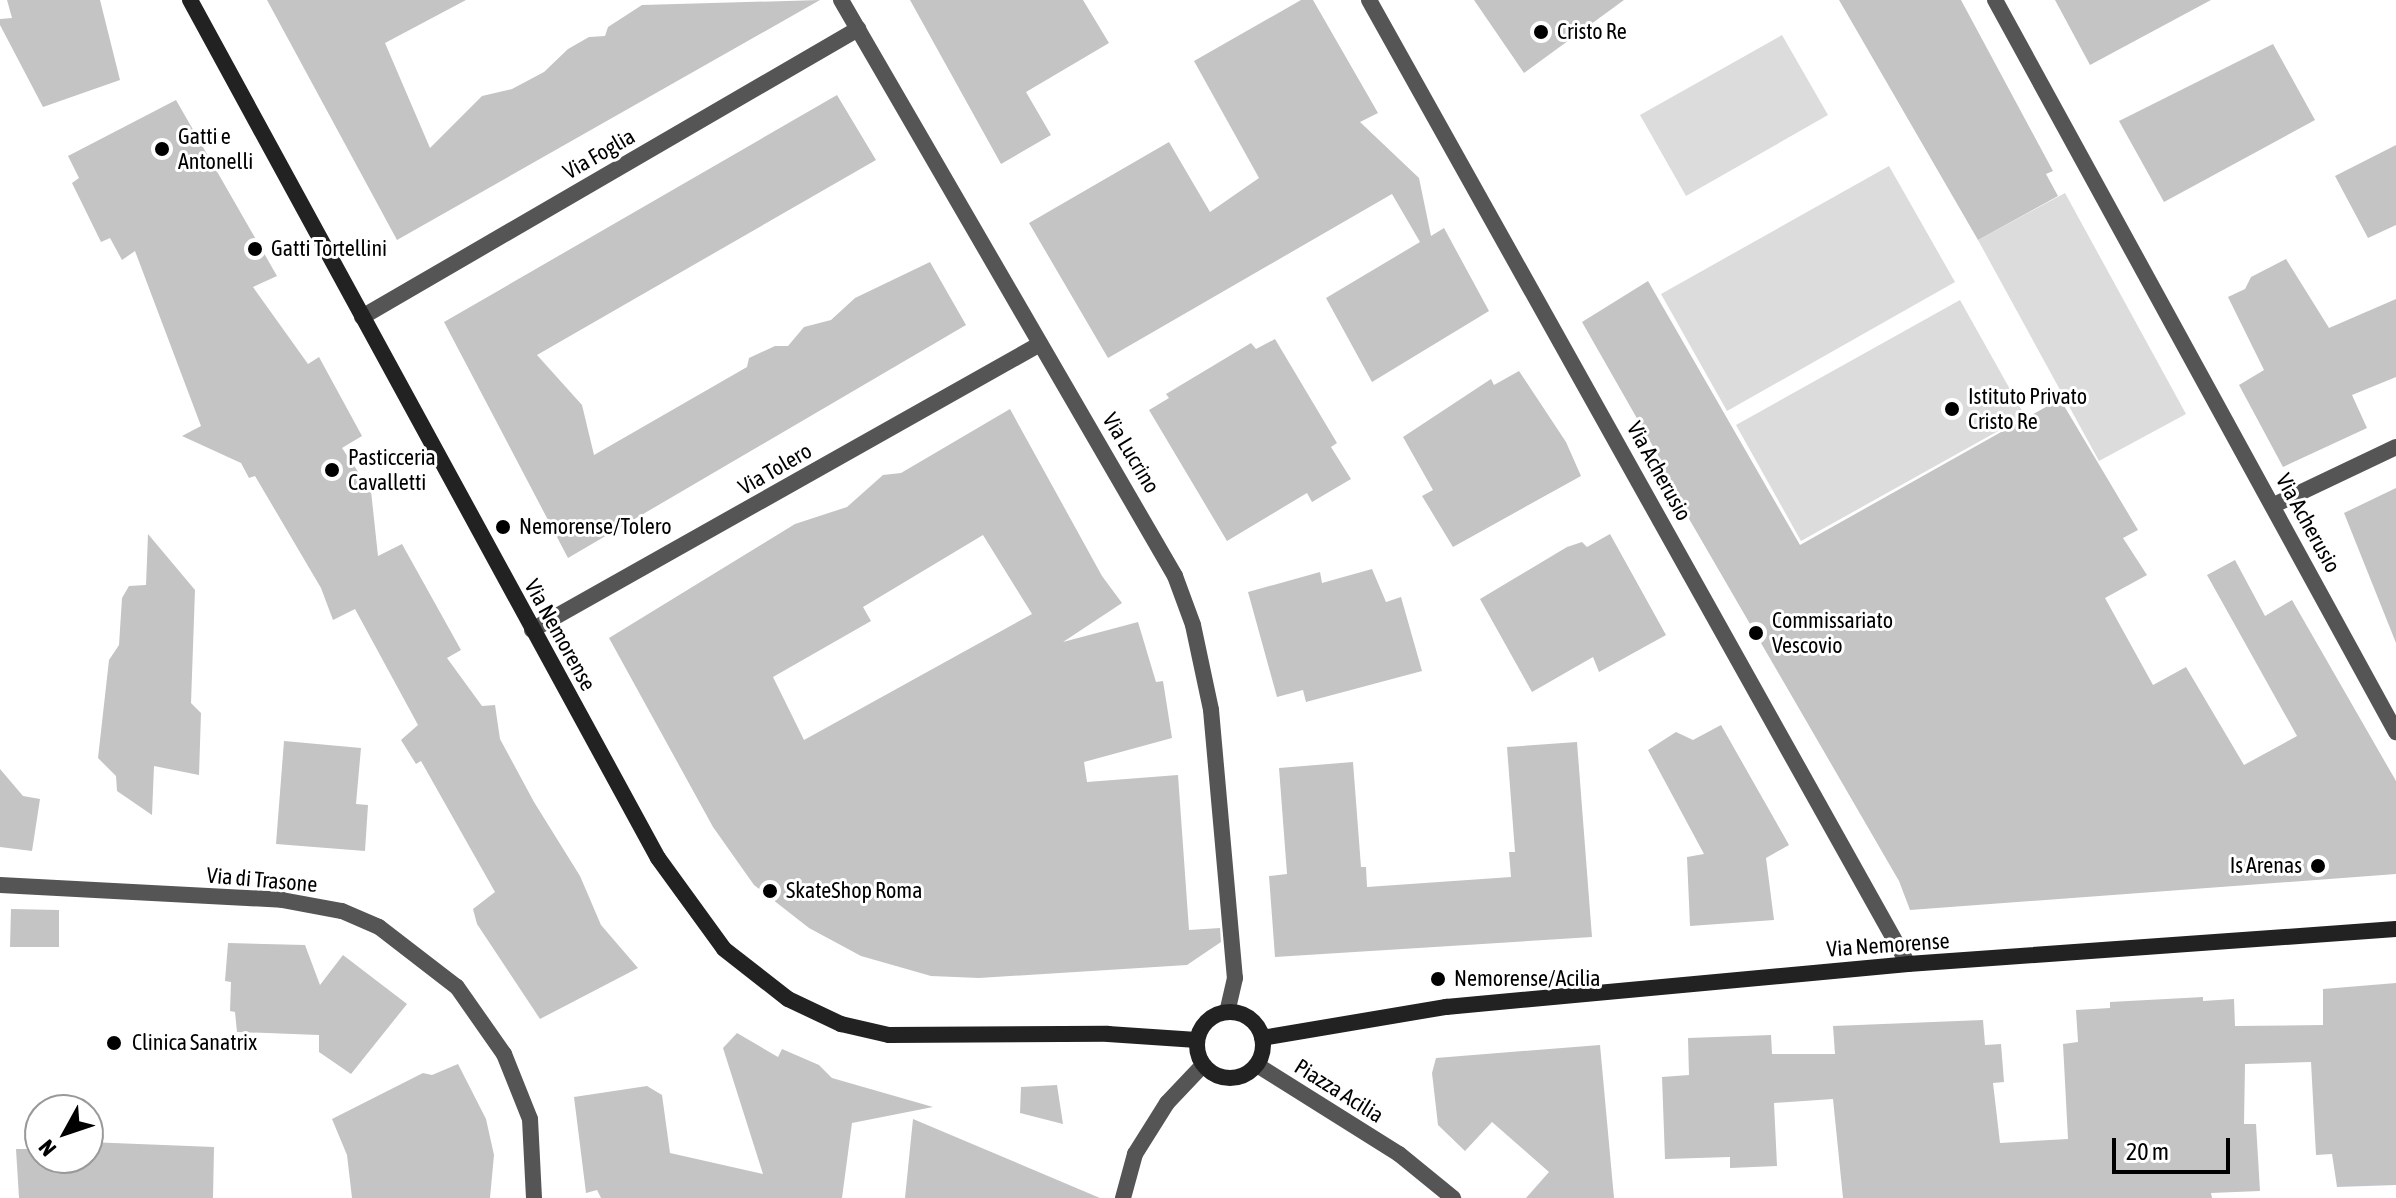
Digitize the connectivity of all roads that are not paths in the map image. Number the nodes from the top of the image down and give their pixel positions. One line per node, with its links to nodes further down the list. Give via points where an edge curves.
1 (190, 0): 6 (street, Via Nemorense)
2 (841, 0): 5 (street, Via Lucrino)
3 (1369, 0): 14 (street, Via Acherusio)
4 (1995, 0): 9 (street, Via Acherusio)
5 (858, 29): 6 (street, Via Foglia); 7 (street, Via Lucrino)
6 (362, 317): 10 (street, Via Nemorense)
7 (1040, 344): 10 (street, Via Tolero); 15 (street, Via Lucrino, via 1153,532 1193,625 1211,710 1235,978)
8 (2396, 447): 9 (street)
9 (2274, 505): 11 (street, Via Acherusio)
10 (532, 630): 18 (street, Via Nemorense, via 673,883 724,949 767,986 841,1024 889,1035 1078,1034)
11 (2396, 732)
12 (0, 885): 21 (street, Via di Trasone, via 282,900 342,911 379,927 457,987 504,1054 530,1119)
13 (2396, 929): 14 (street, Via Nemorense)
14 (1908, 964): 16 (street, Via Nemorense)
15 (1227, 1012): 17 (street, via 1253,1021); 18 (street, via 1208,1020)
16 (1385, 1013): 17 (street, Piazza Acilia)
17 (1262, 1038): 20 (street)
18 (1197, 1040): 19 (street)
19 (1203, 1065): 20 (street, via 1230,1078); 22 (street, via 1167,1103 1135,1154)
20 (1257, 1065): 23 (street, Piazza Acilia, via 1399,1154)
21 (534, 1198)
22 (1123, 1198)
23 (1453, 1198)

